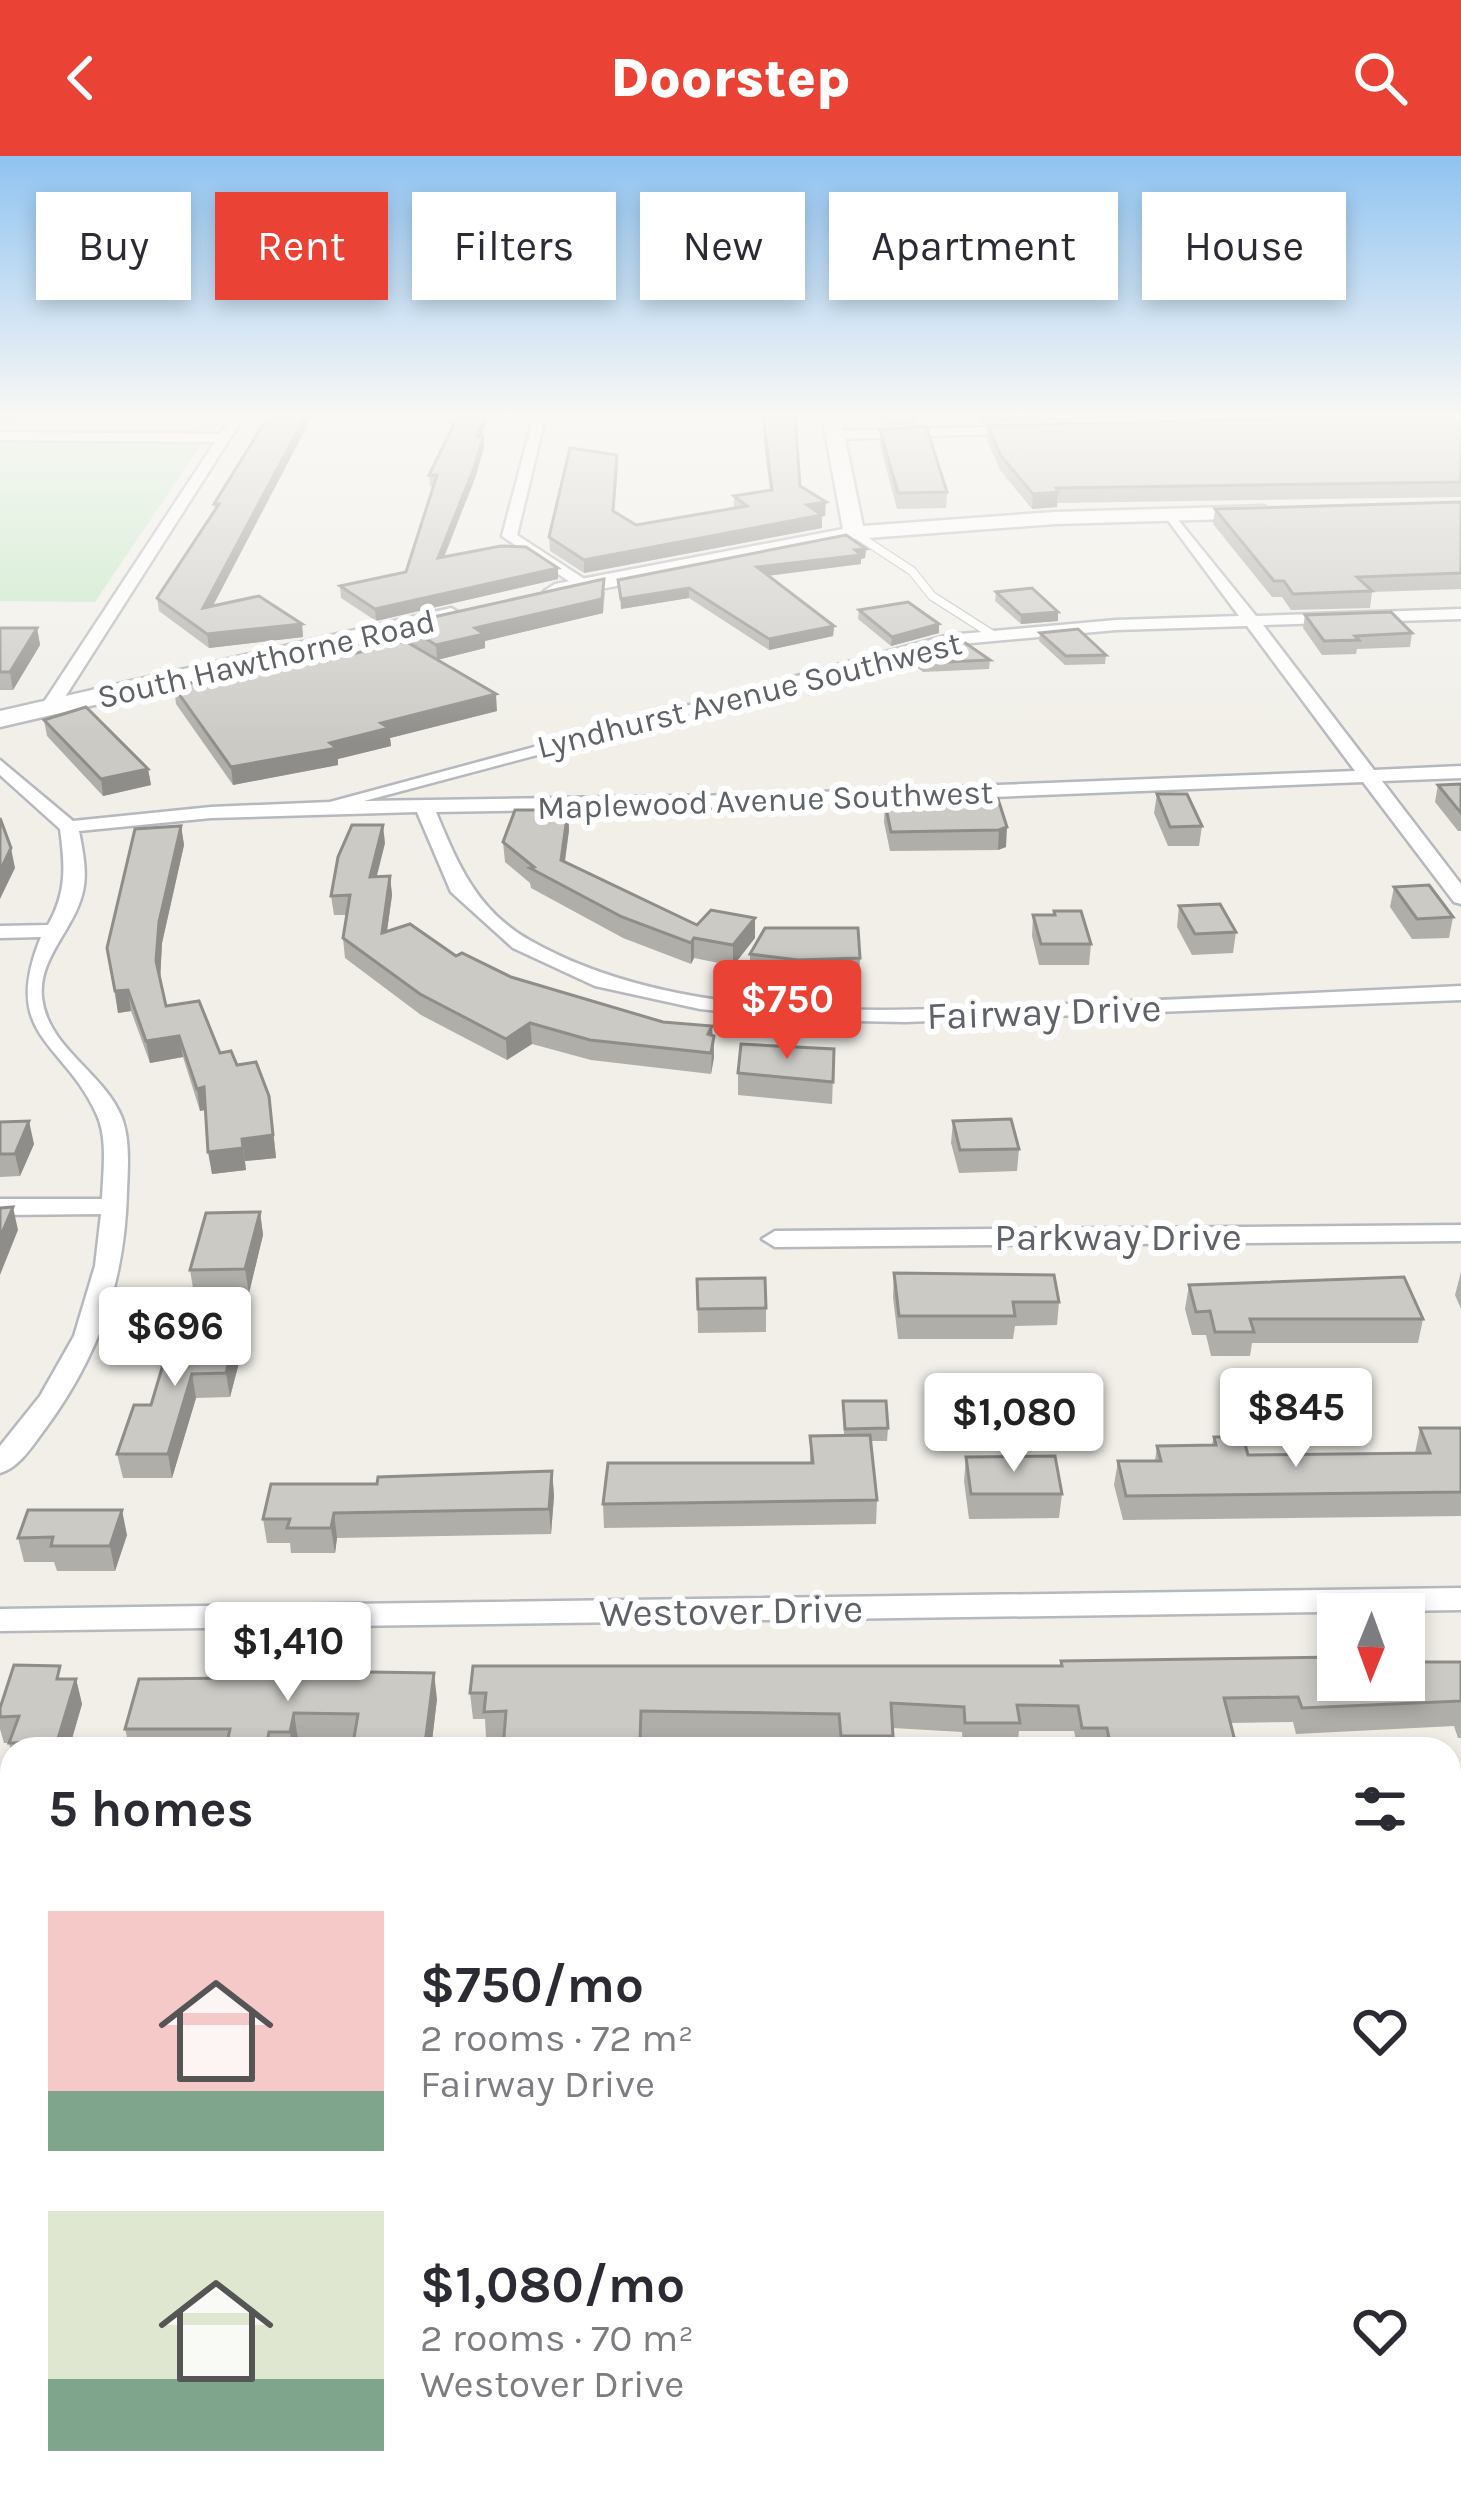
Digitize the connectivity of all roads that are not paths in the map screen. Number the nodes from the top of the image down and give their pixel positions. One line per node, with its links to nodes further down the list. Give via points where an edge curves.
1 (169, 525): 13 (street)
2 (511, 525): 7 (street, via 508,536)
3 (852, 525): 6 (main road)
4 (1000, 525): 6 (main road)
5 (1179, 525): 11 (street)
6 (854, 533): 7 (main road); 12 (lane)
7 (584, 585): 8 (main road)
8 (537, 596)
9 (468, 611): 13 (main road, South Hawthorne Road)
10 (1461, 614): 11 (street, Lyndhurst Avenue Southwest)
11 (1253, 621): 12 (street, Lyndhurst Avenue Southwest); 17 (street)
12 (993, 635): 18 (street, Lyndhurst Avenue Southwest, via 874,658)
13 (49, 708): 14 (main road, South Hawthorne Road)
14 (0, 719)
15 (0, 765): 20 (street)
16 (1461, 772): 17 (street, Maplewood Avenue Southwest)
17 (1369, 776): 19 (street, Maplewood Avenue Southwest); 21 (street)
18 (324, 807): 19 (street, Maplewood Avenue Southwest); 20 (street, Maplewood Avenue Southwest)
19 (425, 809): 24 (street, Fairway Drive, via 449,878 515,941 608,980 718,1007 908,1016)
20 (69, 827): 23 (street, via 76,880)
21 (1461, 898)
22 (0, 932): 23 (street)
23 (55, 932): 25 (street, via 30,998 110,1117)
24 (1461, 993)
25 (115, 1205): 26 (street); 29 (street, via 115,1250 90,1331 51,1401)
26 (0, 1207)
27 (1461, 1233): 28 (street, Parkway Drive)
28 (775, 1239)
29 (0, 1464)
30 (1461, 1599): 31 (street, Westover Drive)
31 (0, 1620)

